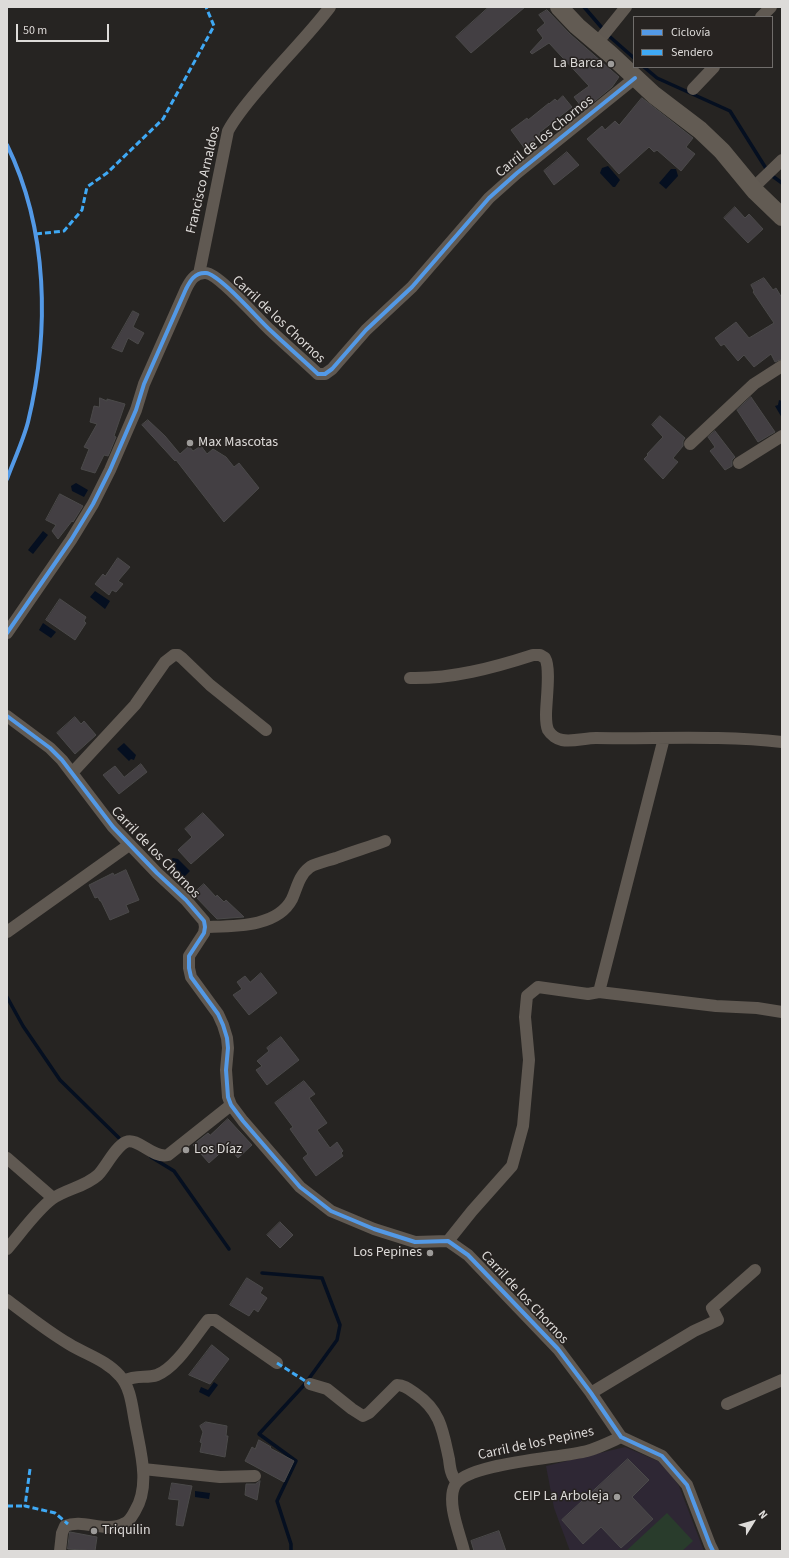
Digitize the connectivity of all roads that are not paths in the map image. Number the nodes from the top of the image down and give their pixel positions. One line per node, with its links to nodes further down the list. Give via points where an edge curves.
1 (330, 7): 13 (street, Francisco Arnaldos, via 250,100 228,131)
2 (559, 7): 6 (main road, via 577,26)
3 (626, 7): 6 (street)
4 (771, 7): 5 (street)
5 (762, 16)
6 (603, 36): 8 (main road)
7 (713, 68): 9 (street)
8 (635, 78): 11 (main road, via 722,151); 13 (street, Carril de los Chornos, via 489,198 412,287 366,330 325,374 318,374 219,280 207,273)
9 (693, 89)
10 (782, 160): 11 (street)
11 (763, 177): 12 (main road)
12 (782, 217)
13 (199, 274): 18 (street, via 192,278 186,289 110,470 93,504)
14 (782, 366): 16 (street, via 754,384)
15 (782, 436): 17 (street)
16 (690, 444)
17 (739, 464)
18 (7, 633)
19 (410, 678): 22 (street, via 442,677 540,655 545,658 548,667 546,725 556,738 569,741 595,738)
20 (7, 716): 24 (street, Carril de los Chornos, via 50,748)
21 (266, 730): 24 (street, via 210,685 182,658 174,655 165,662 134,705)
22 (664, 738): 23 (street, via 712,737); 29 (street)
23 (782, 742)
24 (72, 773): 26 (street, Carril de los Chornos)
25 (386, 841): 27 (street, via 311,866 301,876 286,907 272,918 252,923)
26 (129, 845): 27 (street, Carril de los Chornos, via 200,916); 28 (street)
27 (205, 927): 31 (street, via 204,933 189,956 189,968 194,981 218,1014 227,1038 226,1084)
28 (7, 932)
29 (599, 992): 30 (street); 34 (street, via 588,994 538,987 527,996 525,1017 529,1060 525,1112 512,1166)
30 (782, 1012)
31 (231, 1105): 33 (street, via 168,1155 157,1155 132,1142 126,1142 90,1182); 34 (street, via 300,1187 331,1211 414,1242)
32 (7, 1158): 33 (street)
33 (53, 1198): 35 (street)
34 (448, 1241): 42 (street, Carril de los Chornos, via 468,1255 558,1349)
35 (7, 1249)
36 (755, 1270): 42 (street, via 712,1308 718,1320 694,1331)
37 (7, 1300): 40 (street, via 44,1329 99,1359)
38 (277, 1363): 40 (street, via 215,1320 208,1320 175,1362 163,1372)
39 (782, 1380): 43 (street)
40 (124, 1381): 45 (street, via 131,1400)
41 (310, 1384): 47 (street, via 327,1390 363,1416 370,1413 397,1385 404,1386 422,1398 440,1421 452,1473)
42 (591, 1393): 44 (street, Carril de los Chornos)
43 (727, 1404)
44 (621, 1437): 47 (street, Carril de los Pepines, via 587,1451 476,1471); 50 (street, via 662,1456 686,1485)
45 (143, 1469): 46 (street, via 220,1476); 48 (street, via 140,1500 126,1523 105,1528 72,1524 66,1526 62,1533)
46 (255, 1476)
47 (457, 1482): 49 (street, via 452,1494 453,1508)
48 (60, 1551)
49 (464, 1551)
50 (713, 1551)

